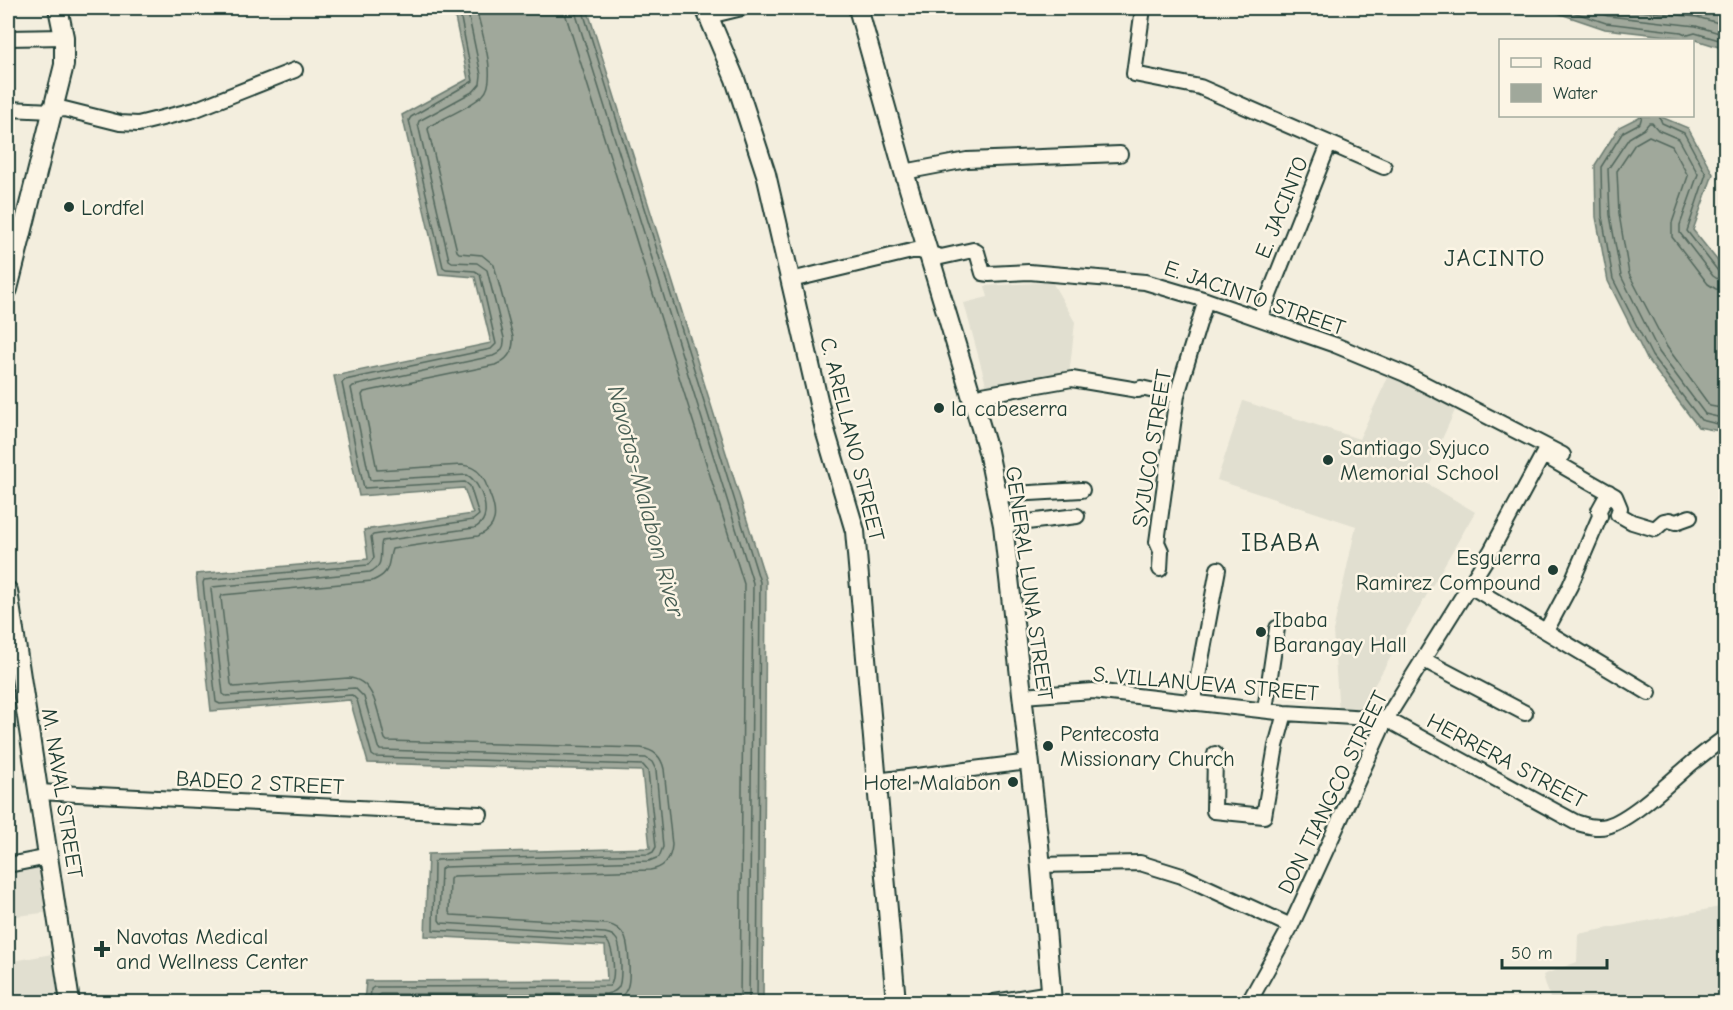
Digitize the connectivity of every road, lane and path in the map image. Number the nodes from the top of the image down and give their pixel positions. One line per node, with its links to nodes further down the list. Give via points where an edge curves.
1 (58, 8): 6 (main road)
2 (741, 8): 5 (street)
3 (858, 8): 14 (main road, GENERAL LUNA STREET)
4 (1143, 8): 11 (street, via 1134,74 1200,87)
5 (707, 12): 17 (main road, C. ARELLANO STREET, via 735,79 766,174)
6 (64, 37): 7 (street); 10 (main road, via 64,65)
7 (8, 38)
8 (295, 70): 10 (street, via 194,110 138,124 64,109)
9 (8, 109): 10 (street)
10 (54, 111): 16 (main road)
11 (1329, 144): 13 (street); 20 (street, E. JACINTO)
12 (1120, 154): 14 (street, via 967,160)
13 (1384, 167)
14 (903, 172): 15 (main road, GENERAL LUNA STREET)
15 (928, 253): 17 (street, via 916,250); 19 (street, E. JACINTO STREET, via 941,257 975,250 983,273 1029,272 1145,282); 22 (main road, GENERAL LUNA STREET)
16 (10, 266): 18 (main road)
17 (790, 280): 48 (main road, C. ARELLANO STREET, via 825,430 855,531)
18 (8, 289)
19 (1206, 300): 20 (street, E. JACINTO STREET); 21 (street, SYJUCO STREET)
20 (1260, 318): 23 (street, E. JACINTO STREET, via 1405,374)
21 (1177, 396): 22 (street, via 1072,379); 31 (street, SYJUCO STREET, via 1157,542)
22 (971, 397): 27 (main road, GENERAL LUNA STREET, via 988,451)
23 (1546, 451): 24 (street, E. JACINTO STREET); 26 (street); 33 (street, DON TIANGCO STREET)
24 (1563, 455)
25 (1082, 490): 27 (street)
26 (1609, 492): 29 (street, via 1620,508 1618,514 1650,529 1668,520 1676,522); 36 (street, via 1570,586)
27 (996, 495): 30 (main road, GENERAL LUNA STREET)
28 (1077, 516): 30 (street)
29 (1690, 517)
30 (1003, 525): 39 (main road, GENERAL LUNA STREET)
31 (1160, 569)
32 (1218, 569): 40 (street)
33 (1470, 586): 36 (street); 37 (street, DON TIANGCO STREET)
34 (8, 591): 49 (main road, M. NAVAL STREET)
35 (1277, 628): 41 (street)
36 (1546, 631): 38 (street)
37 (1424, 660): 43 (street); 44 (street, DON TIANGCO STREET)
38 (1649, 693)
39 (1022, 696): 40 (street, S. VILLANUEVA STREET, via 1093,691); 47 (main road, GENERAL LUNA STREET)
40 (1193, 703): 41 (street, S. VILLANUEVA STREET)
41 (1265, 710): 42 (street, S. VILLANUEVA STREET)
42 (1285, 712): 44 (street, S. VILLANUEVA STREET); 46 (street, via 1264,816 1214,811)
43 (1525, 713)
44 (1386, 719): 45 (street, HERRERA STREET, via 1575,822 1590,826 1617,822); 54 (street, DON TIANGCO STREET)
45 (1725, 737)
46 (1215, 754)
47 (1029, 762): 48 (street); 53 (main road, GENERAL LUNA STREET)
48 (876, 782): 57 (main road, C. ARELLANO STREET)
49 (38, 792): 50 (street, BADEO 2 STREET); 51 (main road, M. NAVAL STREET)
50 (480, 814)
51 (49, 857): 52 (street); 56 (main road, M. NAVAL STREET)
52 (8, 865)
53 (1040, 865): 54 (street, via 1140,863 1182,876); 55 (main road, GENERAL LUNA STREET)
54 (1291, 926): 59 (street, DON TIANGCO STREET)
55 (1052, 998): 58 (street)
56 (70, 1002)
57 (896, 1002)
58 (994, 1002)
59 (1249, 1002)

